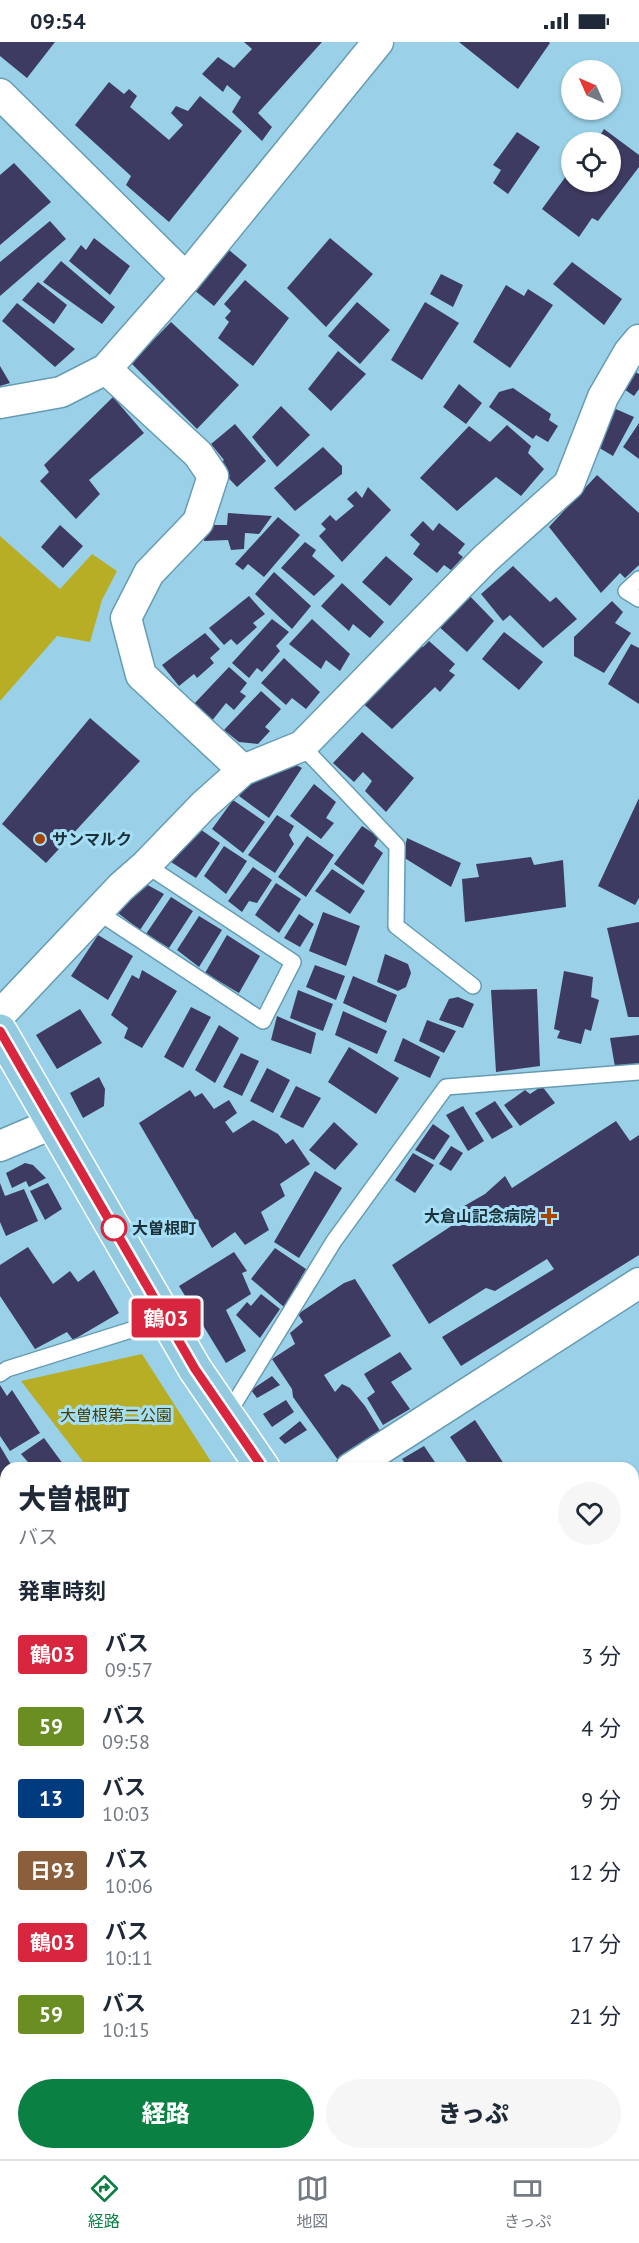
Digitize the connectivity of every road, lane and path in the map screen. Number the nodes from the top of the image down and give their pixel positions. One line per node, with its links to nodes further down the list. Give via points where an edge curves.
1 (378, 42): 3 (street)
2 (0, 94): 3 (street)
3 (186, 278): 5 (street)
4 (639, 340): 9 (street, via 603,397 569,484 485,559)
5 (106, 369): 6 (street, via 61,392); 10 (street, via 198,454 213,476 198,522 149,573 126,618 141,675)
6 (0, 404)
7 (639, 579): 8 (lane, via 626,591)
8 (639, 599)
9 (302, 746): 10 (street); 13 (lane, via 397,846 396,926)
10 (243, 770): 11 (street)
11 (146, 865): 12 (street); 12 (lane, via 293,962 263,1020)
12 (98, 912): 14 (street)
13 (473, 986)
14 (0, 1015)
15 (0, 1031): 17 (main road)
16 (639, 1072): 22 (lane, via 446,1087 334,1241)
17 (54, 1123): 18 (street); 20 (main road)
18 (0, 1146)
19 (639, 1283): 24 (street)
20 (166, 1318): 21 (lane); 22 (main road)
21 (0, 1374)
22 (226, 1417): 23 (main road)
23 (259, 1462)
24 (360, 1462)

